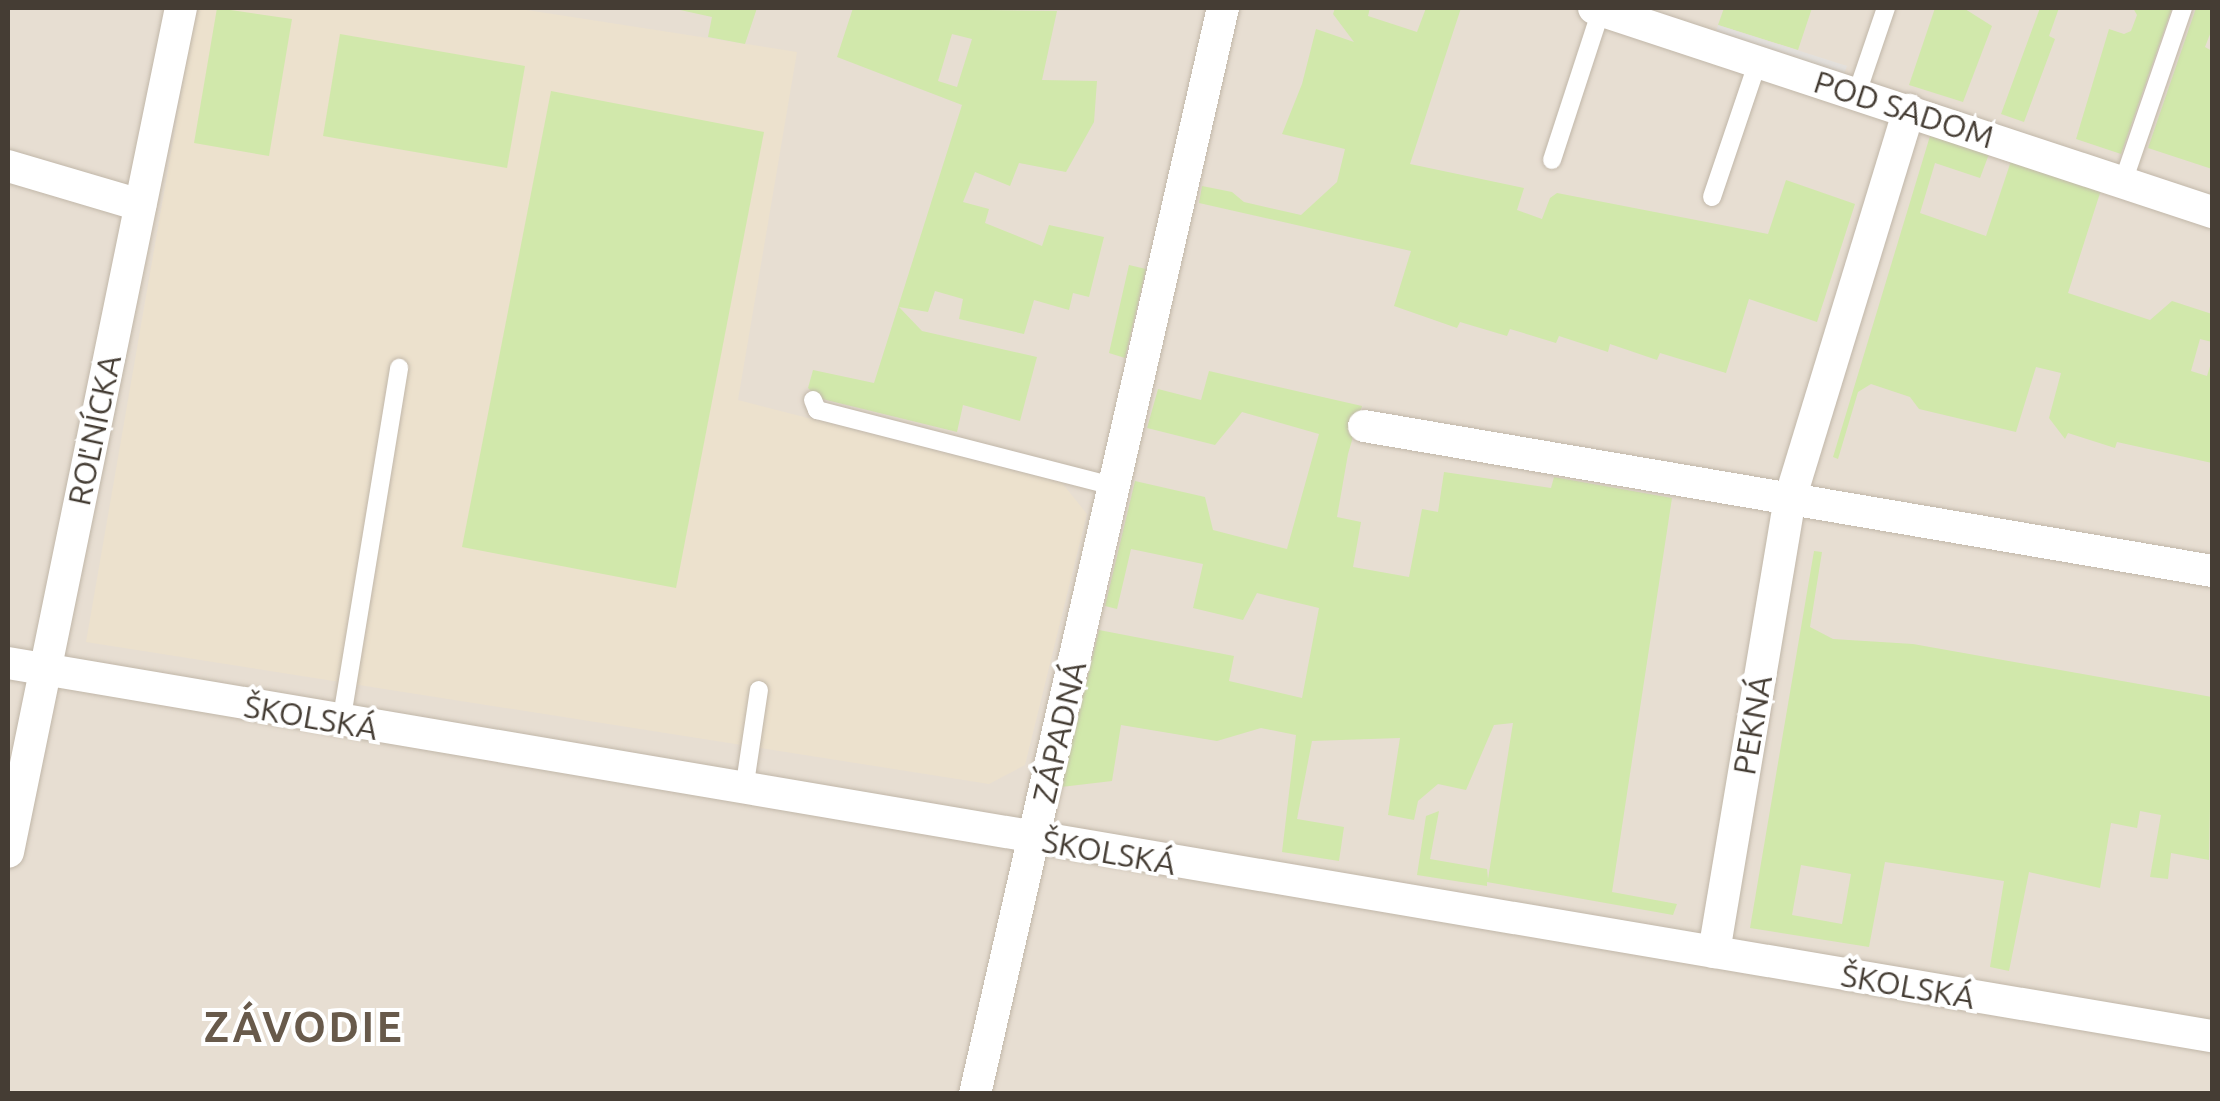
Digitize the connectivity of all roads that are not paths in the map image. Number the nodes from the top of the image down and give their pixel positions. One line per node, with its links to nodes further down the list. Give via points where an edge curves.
1 (182, 8): 13 (street, ROĽNÍCKA)
2 (1223, 8): 18 (street, ZÁPADNÁ)
3 (1886, 8): 7 (lane)
4 (2183, 8): 11 (lane)
5 (1597, 9): 6 (street, POD SADOM); 9 (lane)
6 (1758, 61): 7 (street, POD SADOM); 12 (lane)
7 (1857, 93): 8 (street, POD SADOM)
8 (1909, 110): 11 (street, POD SADOM); 19 (street, PEKNÁ)
9 (1552, 160)
10 (8, 166): 13 (street)
11 (2123, 182): 14 (street, POD SADOM)
12 (1712, 197)
13 (140, 204): 22 (street, ROĽNÍCKA)
14 (2212, 212)
15 (398, 368): 24 (lane)
16 (813, 400): 18 (lane, via 816,410)
17 (1364, 426): 19 (street)
18 (1114, 486): 26 (street, ZÁPADNÁ)
19 (1790, 499): 20 (street); 28 (street, PEKNÁ)
20 (2212, 571)
21 (8, 663): 22 (street, ŠKOLSKÁ)
22 (44, 672): 24 (street, ŠKOLSKÁ); 27 (street, ROĽNÍCKA)
23 (759, 690): 25 (lane)
24 (341, 722): 25 (street, ŠKOLSKÁ)
25 (744, 790): 26 (street, ŠKOLSKÁ)
26 (1034, 840): 28 (street, ŠKOLSKÁ); 30 (street, ZÁPADNÁ)
27 (8, 852)
28 (1714, 952): 29 (street, ŠKOLSKÁ)
29 (2212, 1036)
30 (976, 1094)

